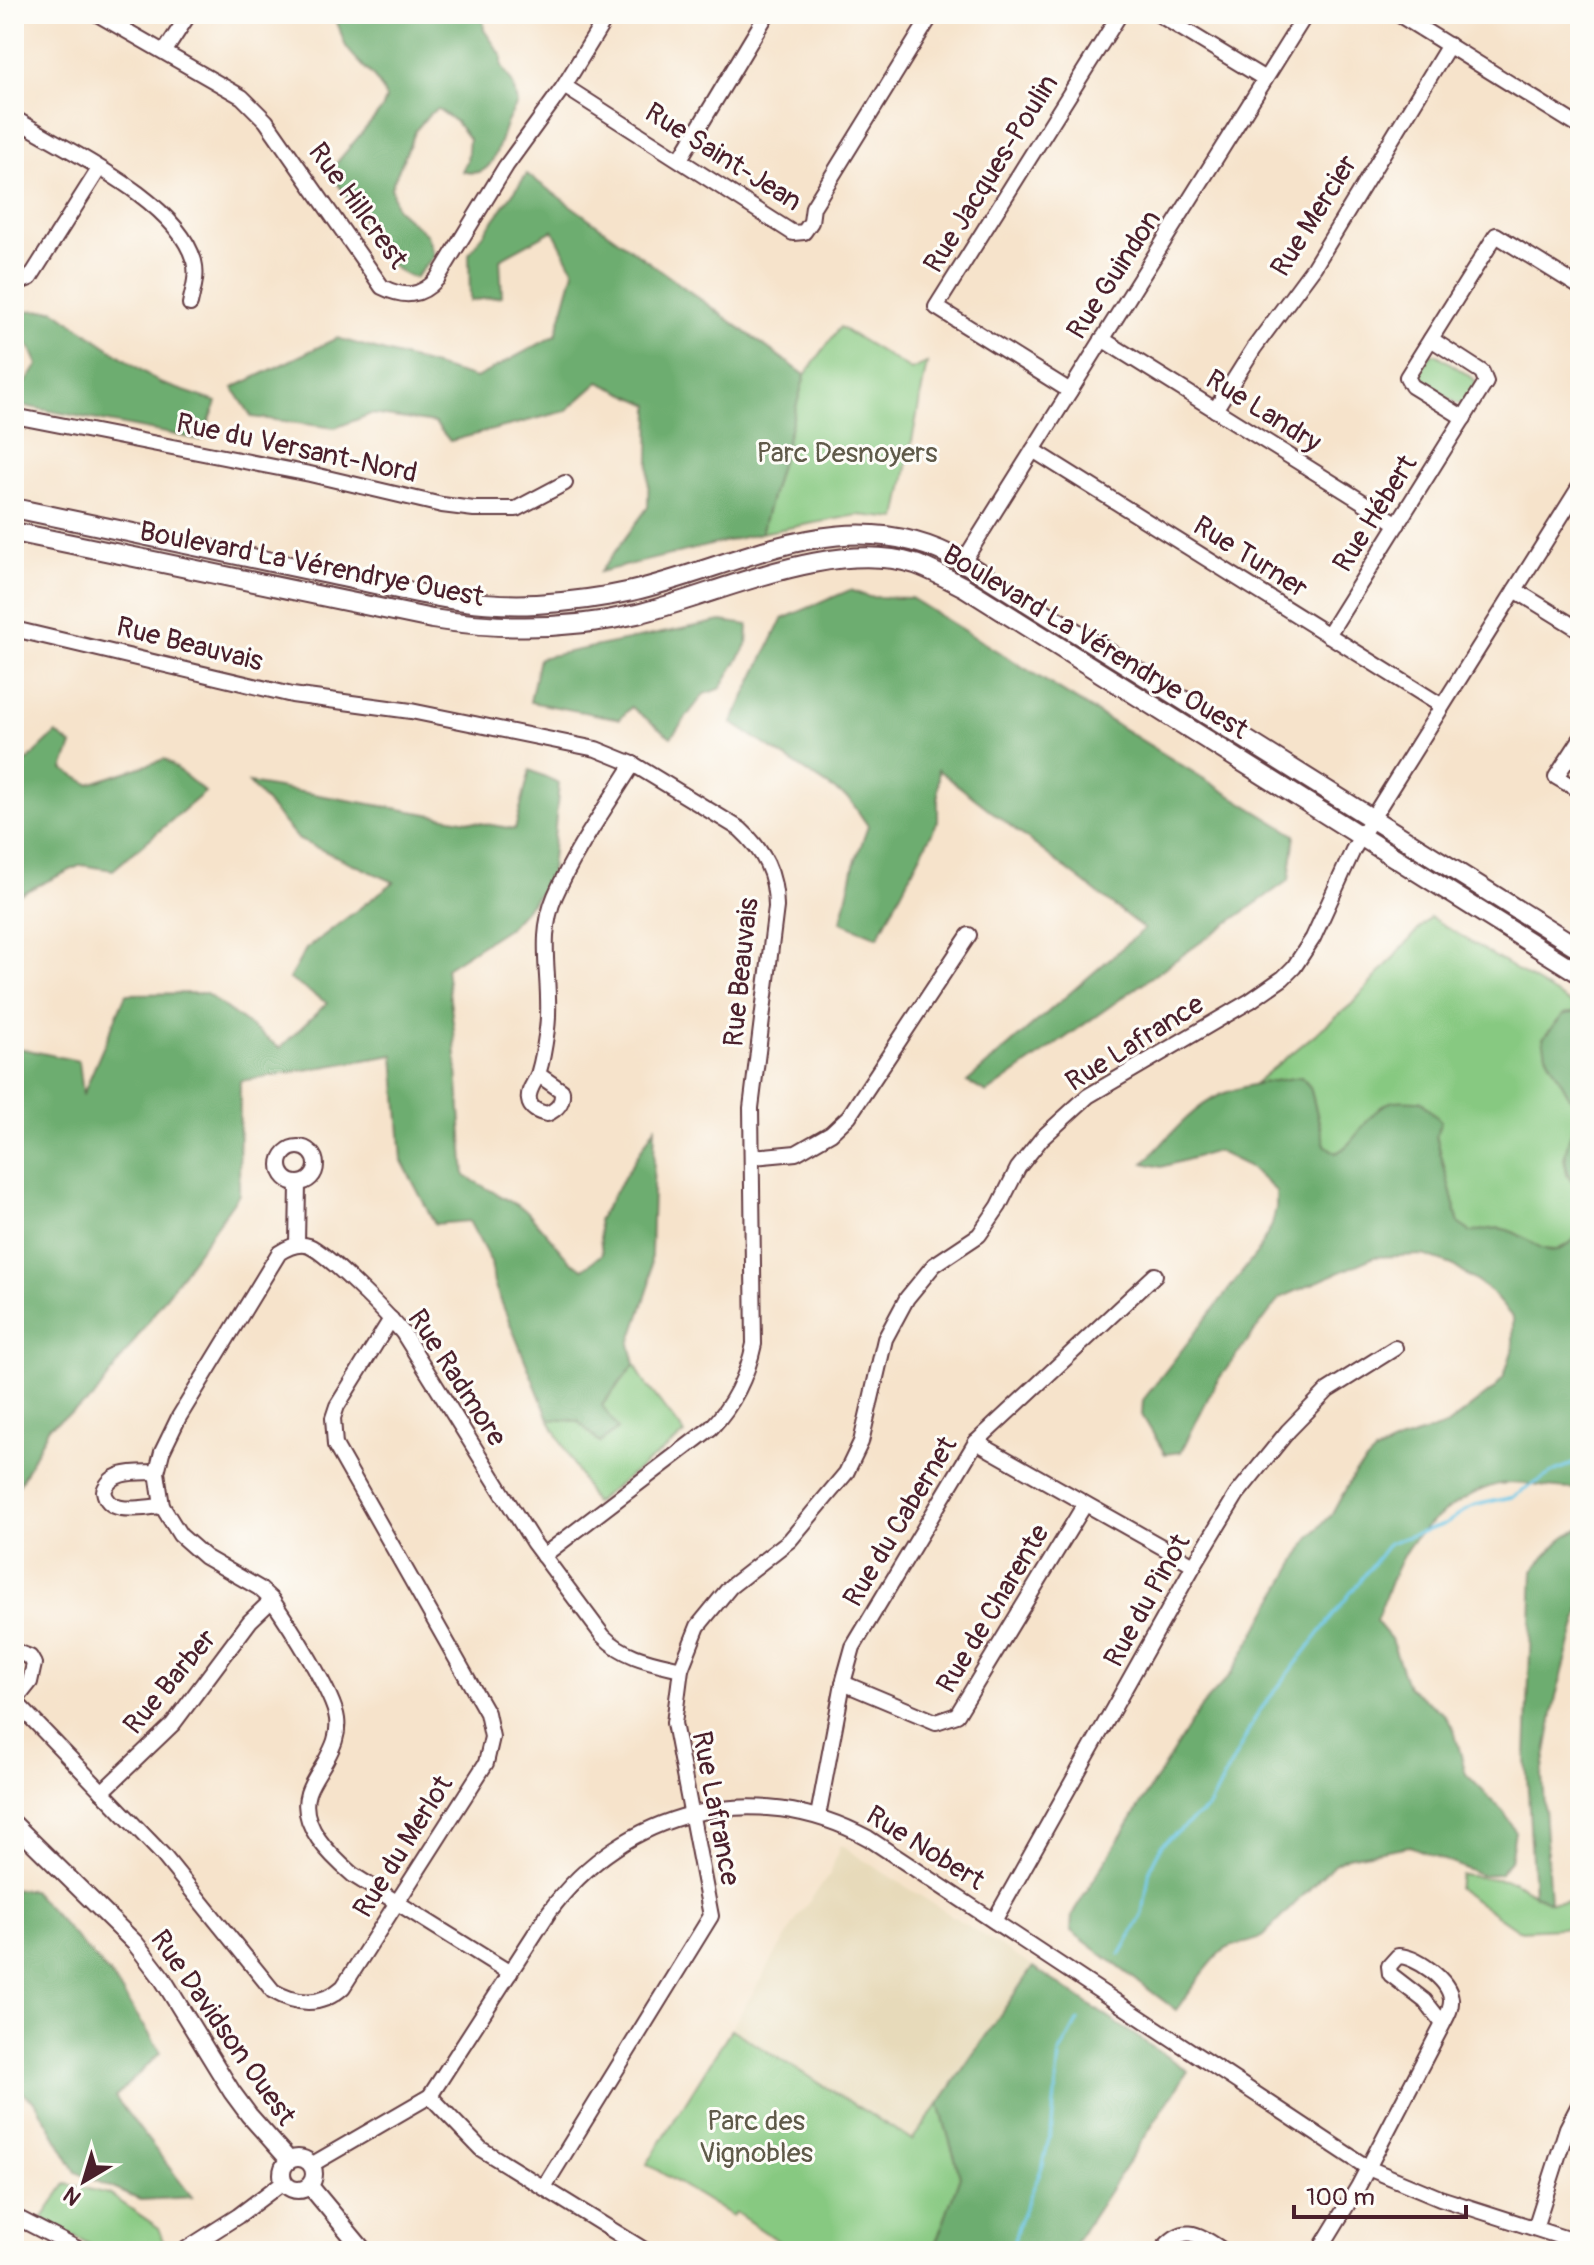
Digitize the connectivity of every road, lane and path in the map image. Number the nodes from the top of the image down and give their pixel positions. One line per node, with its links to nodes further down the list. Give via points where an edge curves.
1 (97, 14): 11 (street, Rue Hillcrest)
2 (189, 14): 11 (street)
3 (608, 14): 13 (street, Rue Hillcrest)
4 (767, 14): 16 (street)
5 (932, 14): 16 (street, Rue Saint-Jean, via 813,207 804,232 793,233)
6 (1120, 14): 23 (street, Rue Jacques-Poulin, via 936,307)
7 (1158, 14): 12 (street)
8 (1306, 14): 12 (street, Rue Guindon)
9 (1398, 14): 10 (street)
10 (1449, 45): 15 (street); 24 (street, Rue Mercier, via 1314,267)
11 (165, 51): 13 (street, Rue Hillcrest, via 242,97 266,121 382,287 403,295 428,289 437,279 506,166)
12 (1265, 79): 21 (street, Rue Guindon)
13 (564, 86): 16 (street, Rue Saint-Jean)
14 (14, 118): 17 (street)
15 (1580, 127)
16 (680, 159)
17 (99, 169): 18 (street, via 30,278); 20 (street, via 149,201 185,241 195,262)
18 (14, 281)
19 (1580, 287): 22 (street, via 1496,235)
20 (190, 304)
21 (1102, 339): 23 (street, Rue Guindon); 24 (street, Rue Landry)
22 (1431, 339): 26 (street, Rue Hébert, via 1485,377); 26 (street, via 1408,372 1409,382)
23 (1070, 391): 27 (street, Rue Guindon)
24 (1215, 410): 31 (street, Rue Landry)
25 (14, 416): 28 (street, Rue du Versant-Nord, via 474,509 516,509)
26 (1464, 418): 31 (street, Rue Hébert)
27 (1033, 450): 33 (street, Rue Guindon); 37 (street, Rue Turner)
28 (565, 483)
29 (1580, 486): 34 (street, Rue Lafrance)
30 (14, 508): 33 (main road, Boulevard La Vérendrye Ouest, via 429,597 500,604 566,602 632,591 831,535 897,536 931,545)
31 (1398, 524): 37 (street, Rue Hébert)
32 (14, 532): 43 (main road, Boulevard La Vérendrye Ouest, via 432,619 516,628 638,614 825,559 912,563 964,587)
33 (963, 562): 42 (main road, Boulevard La Vérendrye Ouest)
34 (1515, 590): 36 (street); 38 (street, Rue Lafrance)
35 (14, 629): 40 (street, Rue Beauvais, via 306,698 538,735)
36 (1580, 630)
37 (1328, 635): 38 (street, Rue Turner)
38 (1442, 706): 42 (street, Rue Lafrance)
39 (1580, 740): 41 (street, via 1556,777)
40 (633, 764): 47 (street, via 554,898 546,934 549,1010); 48 (street, Rue Beauvais, via 740,829 755,842 772,872 776,907 751,1108)
41 (1580, 791)
42 (1371, 820): 43 (street, Rue Lafrance); 45 (main road, Boulevard La Vérendrye Ouest)
43 (1361, 837): 46 (main road, Boulevard La Vérendrye Ouest); 62 (street, Rue Lafrance, via 1313,938 1283,978 1088,1096 1018,1168 979,1235 934,1265 907,1298 885,1339 861,1442 846,1473 790,1540 730,1587 698,1626)
44 (969, 935): 48 (street, via 849,1116 796,1153)
45 (1580, 949)
46 (1580, 974)
47 (539, 1075)
48 (753, 1157): 58 (street, Rue Beauvais, via 754,1344 737,1395 696,1441)
49 (298, 1184): 50 (street)
50 (297, 1244): 52 (street, Rue Radmore, via 318,1252); 55 (street, via 273,1260 179,1417)
51 (1155, 1275): 54 (street, Rue du Cabernet)
52 (391, 1319): 58 (street, Rue Radmore); 69 (street, Rue du Merlot, via 337,1406 335,1445 487,1713 492,1737 486,1763)
53 (1395, 1348): 59 (street, Rue du Pinot, via 1328,1390 1288,1431 1237,1494)
54 (976, 1442): 56 (street); 63 (street, Rue du Cabernet, via 853,1647)
55 (157, 1472): 57 (street); 57 (street, via 117,1475 104,1491 115,1507)
56 (1085, 1504): 59 (street); 63 (street, Rue de Charente, via 957,1715 936,1722)
57 (162, 1506): 60 (street, via 191,1547)
58 (543, 1556): 62 (street, Rue Radmore, via 612,1645 638,1659)
59 (1194, 1565): 70 (street, Rue du Pinot)
60 (272, 1600): 65 (street, Rue Barber, via 250,1621 173,1724); 69 (street, via 337,1720 336,1740 308,1793 310,1824 338,1862)
61 (14, 1651): 64 (street, Rue du Merlot, via 34,1664 30,1682)
62 (681, 1669): 66 (street, Rue Lafrance, via 674,1723)
63 (843, 1683): 67 (street, Rue du Cabernet)
64 (14, 1700): 65 (street, Rue du Merlot)
65 (102, 1792): 69 (street, Rue du Merlot, via 163,1855 263,1983 283,1997 309,2002 333,1995)
66 (691, 1814): 67 (street, Rue Nobert, via 750,1807); 71 (street, Rue Nobert, via 640,1833 582,1873); 80 (street, Rue Lafrance, via 711,1916)
67 (818, 1816): 70 (street, Rue Nobert, via 868,1838)
68 (14, 1824): 75 (street, Rue Davidson Ouest, via 135,1943 240,2104)
69 (397, 1904): 71 (street)
70 (994, 1921): 77 (street, Rue Nobert)
71 (510, 1973): 73 (street, Rue Nobert)
72 (1443, 2024): 72 (street, via 1425,2001 1390,1974 1389,1966 1398,1956 1412,1957 1448,1988 1451,2003); 77 (street)
73 (430, 2096): 76 (street, Rue Nobert); 80 (street, via 481,2149)
74 (1580, 2103): 82 (street)
75 (289, 2160): 76 (street, Rue Davidson Ouest, via 304,2159); 78 (street, Rue Davidson Ouest, via 281,2173)
76 (311, 2165): 79 (street)
77 (1368, 2168): 82 (street, Rue Nobert); 90 (street)
78 (283, 2182): 79 (street, via 295,2191); 85 (street)
79 (310, 2186): 86 (street)
80 (544, 2187): 87 (street)
81 (14, 2216): 84 (street)
82 (1535, 2228): 83 (street, Rue Nobert)
83 (1580, 2243)
84 (82, 2251)
85 (183, 2251)
86 (364, 2251)
87 (646, 2251)
88 (1161, 2251): 89 (street, via 1185,2233)
89 (1224, 2251)
90 (1319, 2251)

